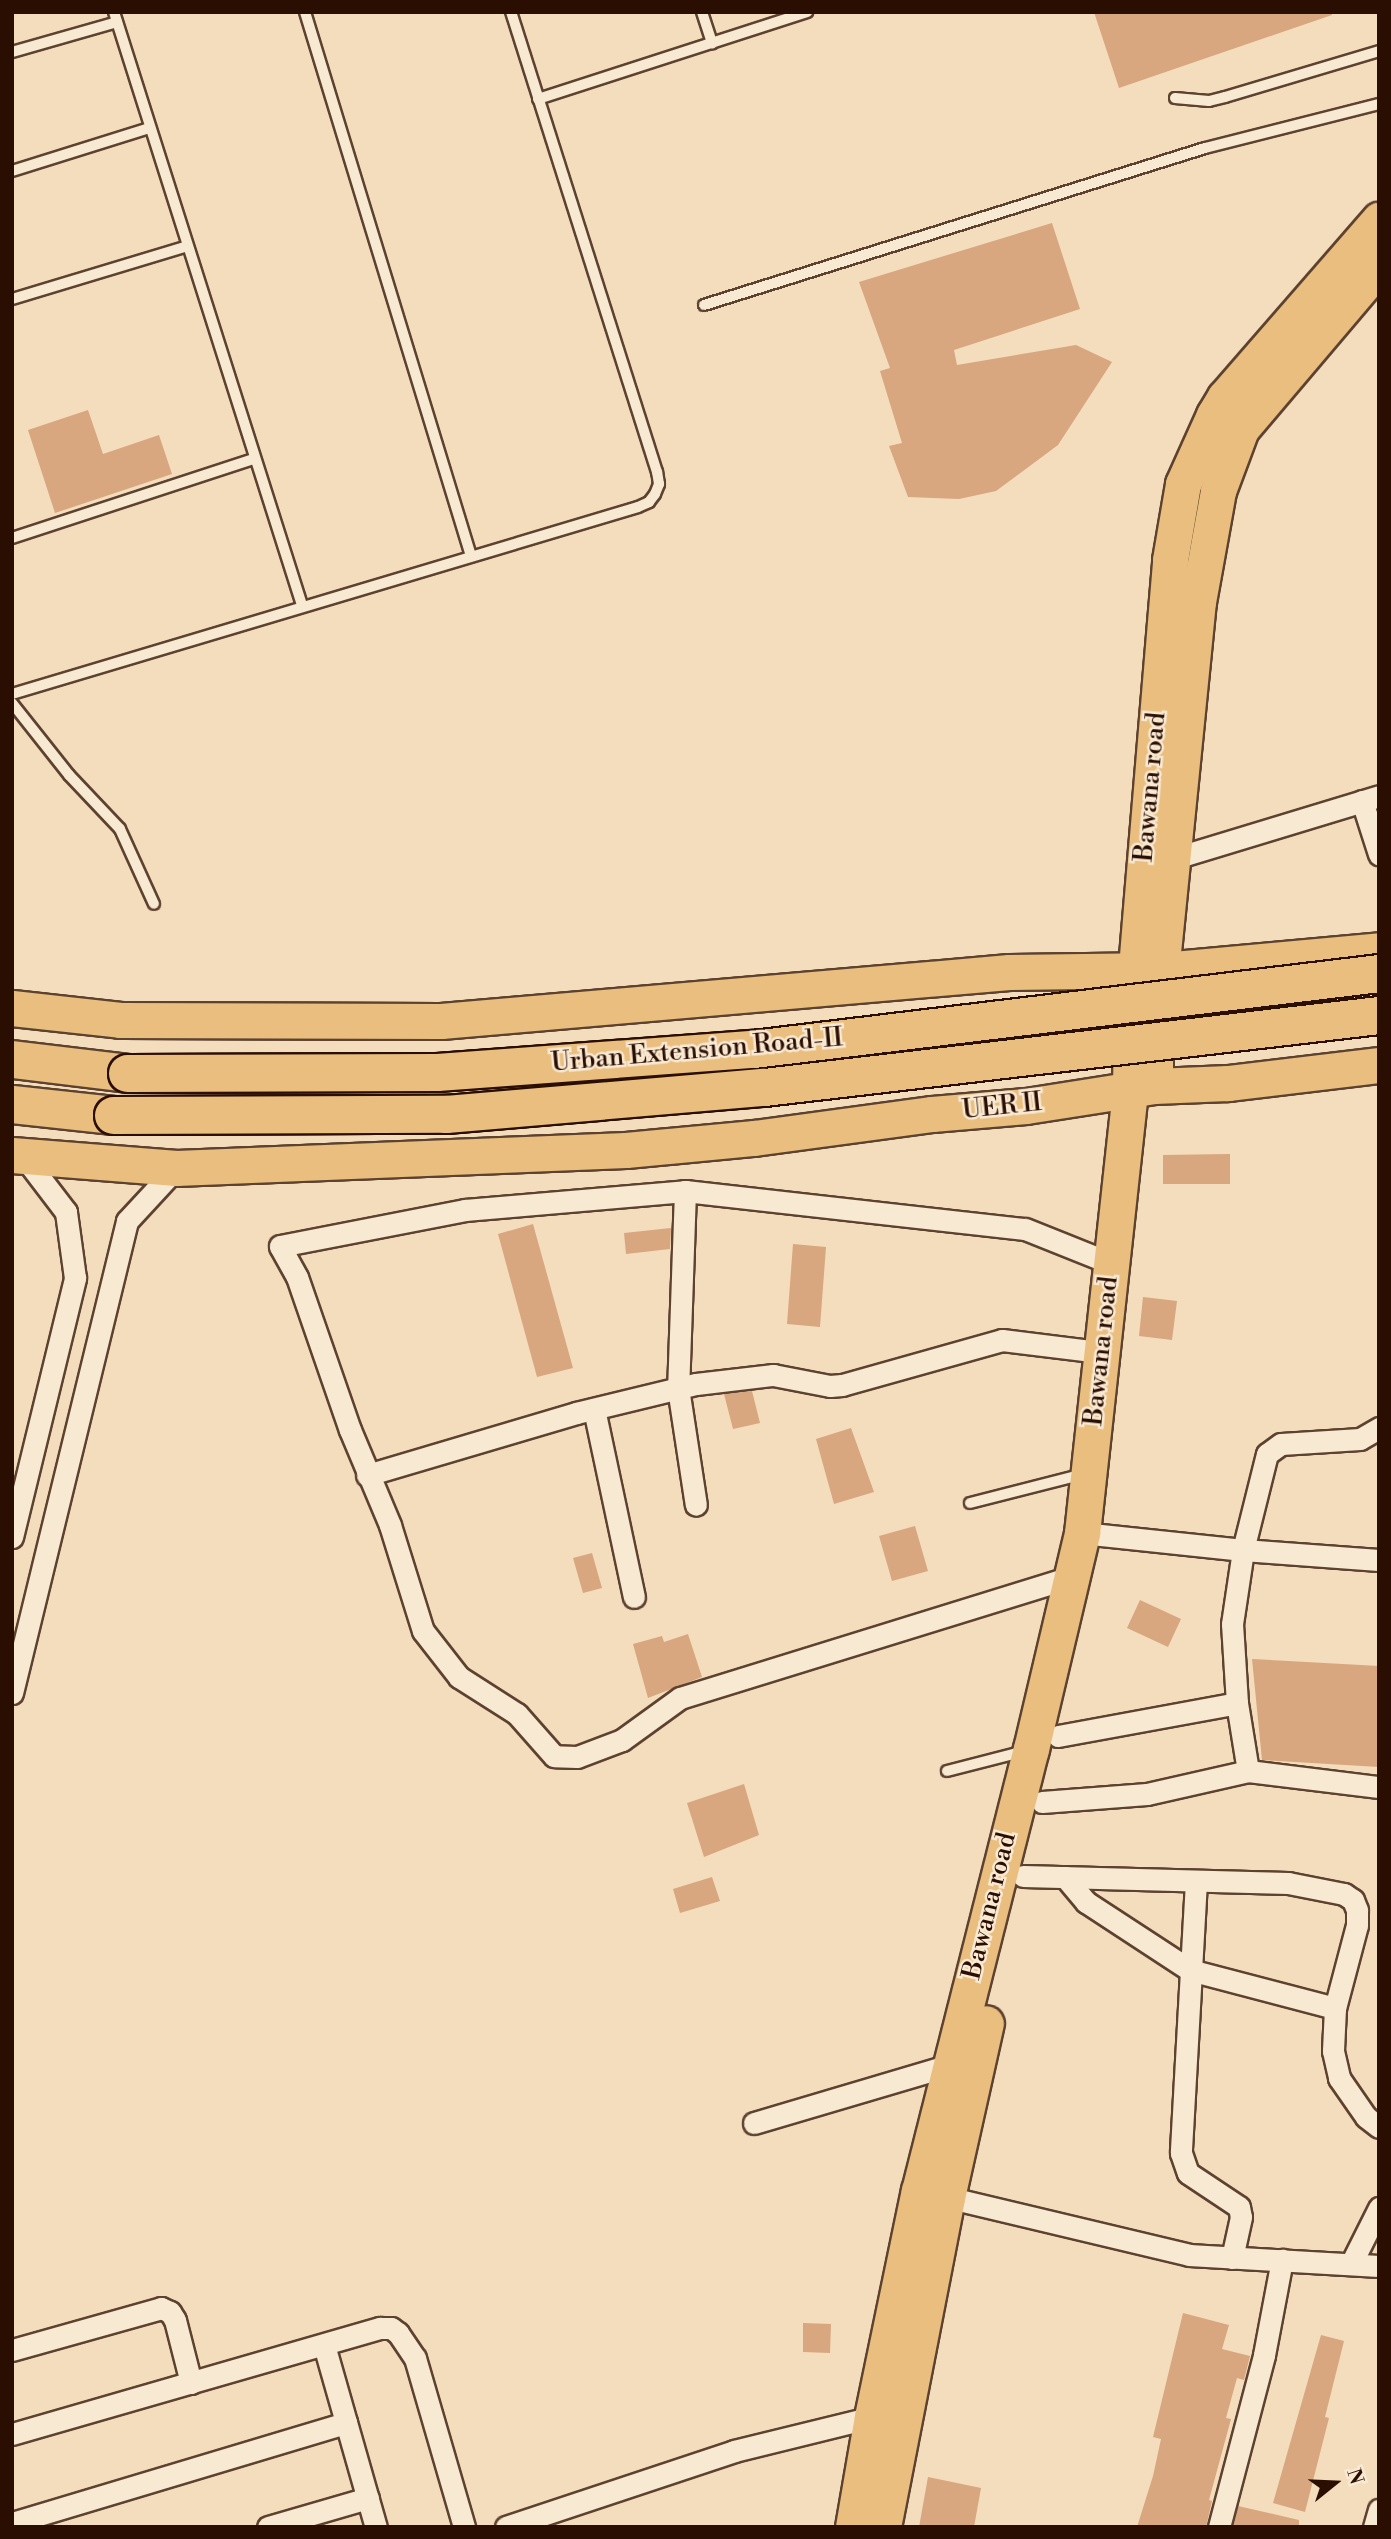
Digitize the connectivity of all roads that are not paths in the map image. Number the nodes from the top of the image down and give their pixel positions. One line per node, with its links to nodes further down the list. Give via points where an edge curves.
1 (305, 12): 21 (lane)
2 (511, 12): 10 (lane)
3 (702, 12): 6 (lane)
4 (807, 12): 6 (lane)
5 (115, 17): 8 (lane); 12 (lane)
6 (712, 43): 10 (lane)
7 (1379, 51): 9 (lane, via 1209,101)
8 (12, 52)
9 (1175, 98)
10 (538, 99): 21 (lane, via 659,484 649,502 638,507)
11 (1379, 104): 18 (lane, via 1205,148)
12 (149, 128): 13 (lane); 15 (lane)
13 (12, 170)
14 (1379, 220): 30 (main road, Bawana road, via 1226,397 1183,484 1170,560)
15 (187, 246): 17 (lane); 19 (lane)
16 (1379, 266): 27 (main road, Bawana road, via 1241,429 1218,491 1198,602)
17 (12, 299)
18 (705, 305)
19 (253, 459): 20 (lane); 22 (lane)
20 (12, 538)
21 (471, 556): 22 (lane)
22 (302, 606): 23 (lane)
23 (12, 694)
24 (12, 703): 28 (lane, via 69,775 120,828)
25 (1370, 799): 26 (street); 27 (street)
26 (1379, 854)
27 (1172, 859): 30 (main road, Bawana road)
28 (154, 904)
29 (1379, 950): 30 (main road)
30 (1149, 970): 32 (main road, via 1009,972 441,1021 120,1020); 36 (main road, Bawana road)
31 (1379, 973): 34 (highway, Urban Extension Road-II, bridge, via 753,1049 437,1072 127,1073)
32 (12, 1007)
33 (1379, 1015): 37 (highway, Urban Extension Road-II, bridge, via 764,1087 460,1113 113,1115)
34 (12, 1059)
35 (1379, 1065): 36 (main road, UER II)
36 (1142, 1088): 39 (main road, UER II, via 1026,1107 626,1150); 41 (main road, Bawana road); 50 (main road, Bawana road)
37 (12, 1104)
38 (18, 1156): 39 (main road, UER II); 51 (street, via 66,1212 75,1278)
39 (176, 1168): 56 (street, via 127,1221)
40 (685, 1191): 41 (street, via 1025,1229); 43 (street); 47 (street, via 465,1210 280,1246 297,1277)
41 (1110, 1263): 42 (main road, Bawana road)
42 (1100, 1352): 43 (street, via 1002,1340 842,1385 774,1375); 46 (main road, Bawana road)
43 (678, 1388): 44 (street); 49 (street)
44 (594, 1409): 47 (street); 55 (street)
45 (1379, 1428): 52 (street, via 1360,1439 1273,1447 1267,1454)
46 (1091, 1472): 48 (lane); 50 (main road, Bawana road)
47 (367, 1475): 54 (street, via 390,1525 416,1615 431,1644 459,1677 517,1714 545,1749 565,1759 633,1735 680,1698)
48 (970, 1503)
49 (696, 1505)
50 (1092, 1534): 52 (street); 54 (main road, Bawana road); 58 (main road, Bawana road)
51 (12, 1536)
52 (1242, 1550): 53 (street); 57 (street, via 1232,1624)
53 (1379, 1560)
54 (1071, 1577): 58 (main road, Bawana road)
55 (634, 1597)
56 (12, 1693)
57 (1237, 1703): 58 (street); 60 (street)
58 (1044, 1743): 59 (lane); 62 (main road, Bawana road); 68 (main road, Bawana road)
59 (947, 1771)
60 (1248, 1771): 61 (street); 62 (street, via 1147,1794)
61 (1379, 1787)
62 (1042, 1802): 63 (main road, Bawana road)
63 (1023, 1876): 64 (street); 71 (main road, Bawana road, via 975,2063)
64 (1065, 1877): 65 (street); 66 (street, via 1086,1902)
65 (1196, 1881): 66 (street); 67 (street, via 1288,1883 1344,1894 1353,1900 1357,1925)
66 (1190, 1970): 67 (street); 73 (street, via 1182,2165 1195,2180 1239,2207)
67 (1335, 2008): 70 (street, via 1333,2051 1339,2078 1366,2117)
68 (950, 2065): 69 (street); 71 (main road, Bawana road)
69 (754, 2123)
70 (1379, 2127)
71 (933, 2194): 73 (street, via 1189,2255); 80 (main road, Bawana road); 91 (main road, Bawana road)
72 (1379, 2208): 75 (street)
73 (1232, 2258): 74 (street)
74 (1282, 2260): 75 (street); 92 (street, via 1264,2355)
75 (1351, 2264): 76 (street)
76 (1379, 2266)
77 (324, 2345): 79 (street); 81 (street); 88 (street, via 380,2328 391,2329 410,2348)
78 (12, 2350): 79 (street, via 161,2308 175,2320)
79 (191, 2383): 82 (street)
80 (872, 2417): 89 (street, via 734,2451); 90 (main road, Bawana road)
81 (346, 2423): 83 (street); 85 (street)
82 (13, 2432)
83 (368, 2497): 86 (street); 87 (street)
84 (1379, 2510): 93 (street)
85 (23, 2523)
86 (278, 2525)
87 (376, 2527)
88 (464, 2527)
89 (506, 2527)
90 (853, 2527)
91 (883, 2527)
92 (1219, 2527)
93 (1374, 2527)

